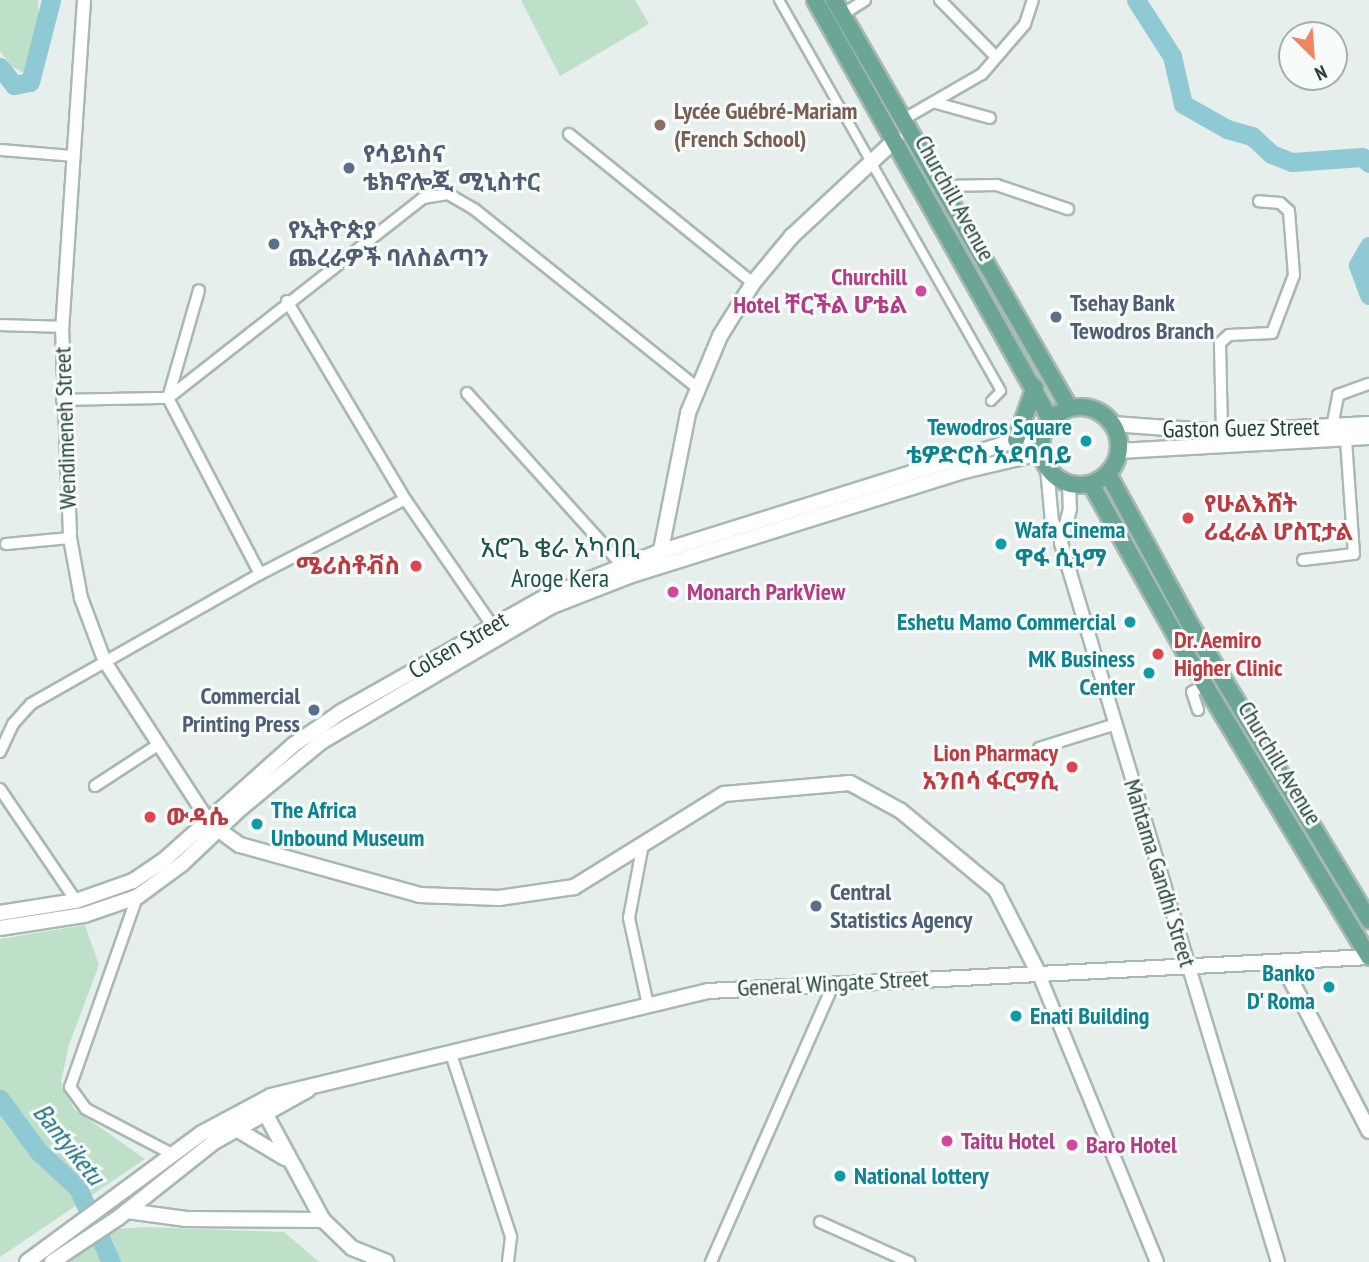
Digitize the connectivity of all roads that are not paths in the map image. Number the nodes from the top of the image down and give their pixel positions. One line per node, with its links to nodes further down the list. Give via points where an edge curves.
1 (84, 0): 15 (street, Wendimeneh Street)
2 (779, 0): 16 (street)
3 (816, 0): 13 (main road, Churchill Avenue)
4 (865, 0): 7 (street)
5 (940, 0): 8 (street)
6 (1033, 0): 8 (street, via 1024,24)
7 (838, 7): 11 (main road, Churchill Avenue)
8 (996, 57): 9 (street, via 972,83)
9 (936, 103): 10 (street); 11 (street)
10 (990, 118)
11 (904, 119): 17 (main road, Churchill Avenue)
12 (569, 134): 20 (street)
13 (896, 139): 16 (main road); 27 (main road, Churchill Avenue)
14 (0, 150): 15 (street)
15 (74, 156): 24 (street, Wendimeneh Street)
16 (871, 161): 20 (main road, via 792,236); 31 (street, via 1001,391)
17 (942, 186): 19 (street, via 997,185); 32 (main road, Churchill Avenue)
18 (1259, 201): 36 (street, via 1280,202 1289,211 1294,275 1272,333 1229,335 1220,343)
19 (1068, 209)
20 (753, 283): 26 (main road)
21 (199, 290): 29 (street)
22 (287, 301): 26 (street, via 410,206 434,194 448,194 505,233); 29 (street); 45 (street)
23 (0, 325): 24 (street)
24 (62, 327): 30 (street, Wendimeneh Street)
25 (1369, 384): 35 (street, via 1338,395)
26 (696, 387): 49 (main road)
27 (1035, 387): 34 (main road, Churchill Avenue); 39 (main road)
28 (467, 393): 51 (street)
29 (168, 398): 30 (street); 53 (street)
30 (62, 400): 47 (street, Wendimeneh Street)
31 (991, 401)
32 (1070, 408): 33 (main road, via 1094,409); 34 (main road)
33 (1113, 424): 36 (main road, Gaston Guez Street); 40 (main road)
34 (1048, 425): 39 (main road, Colsen Street); 41 (main road)
35 (1332, 427): 36 (main road, Gaston Guez Street); 37 (main road, Gaston Guez Street)
36 (1222, 432)
37 (1356, 432): 38 (main road, Gaston Guez Street); 40 (main road, Gaston Guez Street); 50 (street, via 1354,554)
38 (1369, 437)
39 (1016, 440): 49 (main road, Colsen Street)
40 (1119, 451): 42 (main road)
41 (1044, 460): 43 (main road); 46 (street, Mahtama Gandhi Street, via 1052,522); 52 (main road, via 964,471)
42 (1108, 474): 44 (main road); 69 (main road, Churchill Avenue, via 1188,621)
43 (1069, 484): 44 (main road); 46 (street, via 1070,509)
44 (1091, 484): 57 (main road, Churchill Avenue)
45 (405, 499): 53 (street); 55 (street)
46 (1060, 535): 59 (street, Mahtama Gandhi Street)
47 (70, 538): 48 (street); 56 (street, Wendimeneh Street, via 81,598)
48 (6, 544)
49 (659, 552): 51 (main road, Colsen Street); 52 (main road)
50 (1303, 560)
51 (621, 565): 54 (main road, Colsen Street)
52 (660, 567): 54 (main road)
53 (260, 574): 56 (street)
54 (547, 602): 55 (main road, Colsen Street); 65 (main road, via 343,727)
55 (492, 625): 65 (main road, Colsen Street, via 302,738)
56 (105, 662): 60 (street, Wendimeneh Street); 62 (street, via 31,705 13,724)
57 (1205, 685): 58 (street, via 1192,692); 71 (main road, Churchill Avenue)
58 (1198, 710)
59 (1113, 725): 61 (street); 73 (street, Mahtama Gandhi Street)
60 (158, 745): 63 (street); 65 (street, Wendimeneh Street)
61 (1038, 748)
62 (0, 752)
63 (95, 786)
64 (0, 789): 68 (street)
65 (212, 825): 66 (main road, via 240,845 420,895 468,899 574,887); 67 (main road); 68 (main road, Colsen Street, via 132,881)
66 (642, 849): 74 (main road, via 724,794 850,783 901,811 996,890); 76 (street, via 629,918)
67 (137, 897): 70 (main road, via 84,915); 83 (street, via 70,1087 86,1108)
68 (76, 901): 70 (main road, Colsen Street)
69 (1369, 919)
70 (0, 923)
71 (1369, 957): 72 (main road, General Wingate Street)
72 (1282, 962): 73 (main road, General Wingate Street); 82 (main road)
73 (1188, 966): 74 (main road, General Wingate Street); 96 (street, Mahtama Gandhi Street)
74 (1038, 972): 75 (main road, General Wingate Street); 95 (street)
75 (834, 983): 76 (main road, General Wingate Street, via 708,991); 93 (street)
76 (648, 1005): 77 (main road, General Wingate Street)
77 (451, 1054): 78 (main road, General Wingate Street); 92 (street, via 511,1237)
78 (309, 1089): 79 (main road, General Wingate Street); 80 (main road, General Wingate Street)
79 (258, 1101): 80 (main road); 83 (main road, General Wingate Street)
80 (268, 1116): 81 (main road, General Wingate Street); 84 (main road)
81 (238, 1130): 84 (main road); 85 (main road, General Wingate Street, via 195,1156)
82 (1369, 1131)
83 (174, 1155): 88 (main road, General Wingate Street, via 108,1204)
84 (285, 1158): 86 (main road)
85 (123, 1215): 86 (main road); 88 (main road, General Wingate Street)
86 (323, 1220): 91 (main road, via 352,1248)
87 (820, 1222): 94 (street)
88 (71, 1240): 89 (main road, General Wingate Street); 90 (main road, General Wingate Street)
89 (27, 1262)
90 (52, 1262)
91 (386, 1262)
92 (508, 1262)
93 (711, 1262)
94 (909, 1262)
95 (1157, 1262)
96 (1278, 1262)

